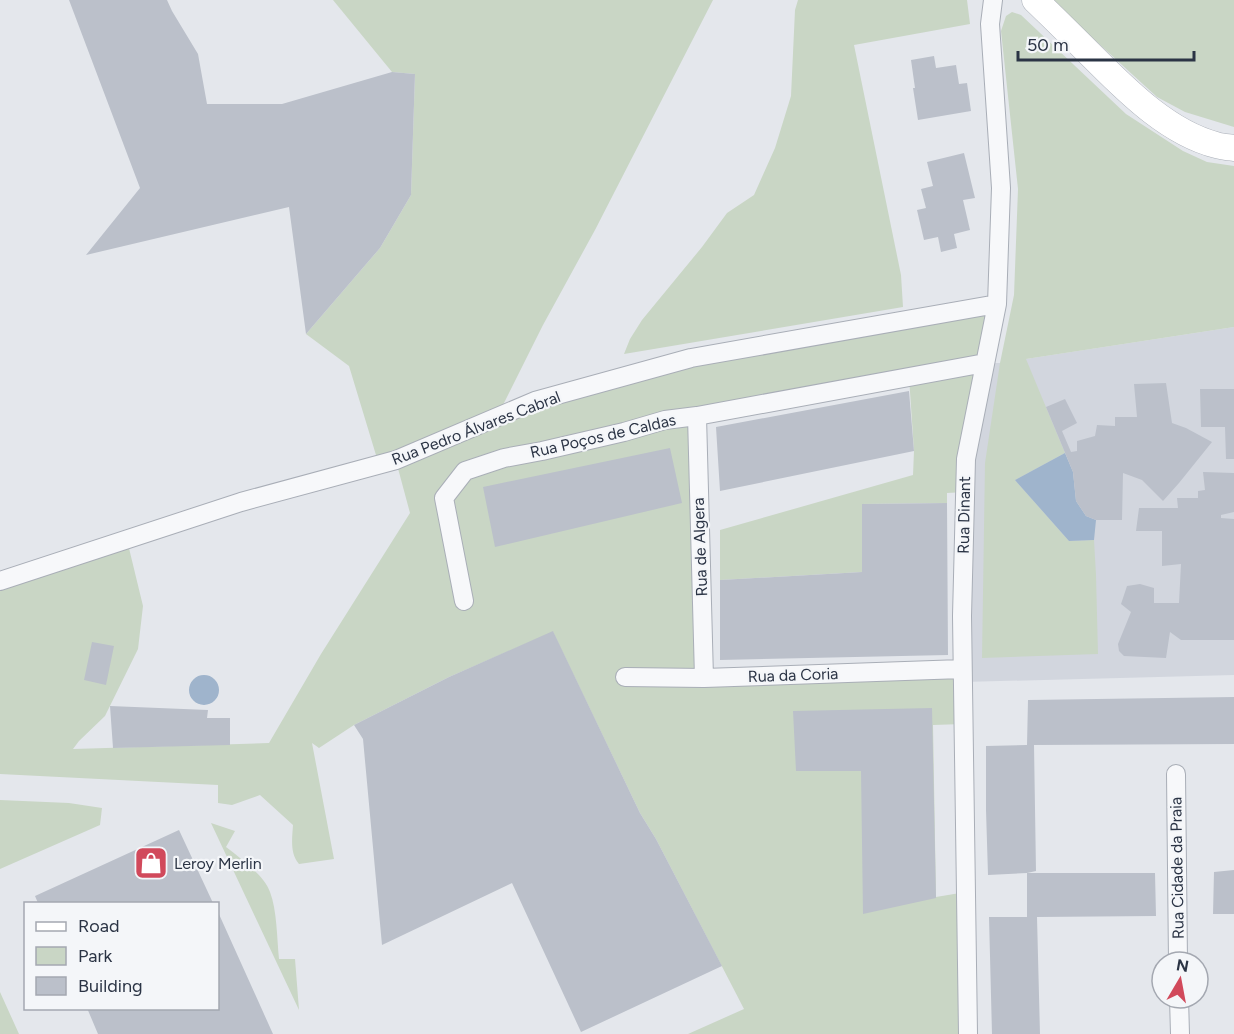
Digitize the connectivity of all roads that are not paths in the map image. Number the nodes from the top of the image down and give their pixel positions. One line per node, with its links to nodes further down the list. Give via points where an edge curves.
1 (993, 0): 4 (street, Rua Dinant, via 991,56 1001,188)
2 (1035, 0): 3 (street, via 1156,114 1197,138)
3 (1234, 148)
4 (997, 304): 5 (street, Rua Dinant); 7 (street, Rua Pedro Álvares Cabral, via 691,358 535,401 396,460 241,502)
5 (985, 363): 6 (street, Rua Poços de Caldas); 9 (street, Rua Dinant, via 966,459)
6 (697, 416): 8 (street, Rua Poços de Caldas, via 504,458 465,471 444,498); 11 (street, Rua de Algera)
7 (0, 581)
8 (464, 601)
9 (962, 669): 11 (street, Rua da Coria); 15 (street, Rua Dinant)
10 (625, 677): 11 (street, Rua da Coria)
11 (704, 678)
12 (1176, 774): 13 (street, Rua Cidade da Praia)
13 (1178, 950)
14 (1179, 1010): 16 (street)
15 (968, 1034)
16 (1180, 1034)

